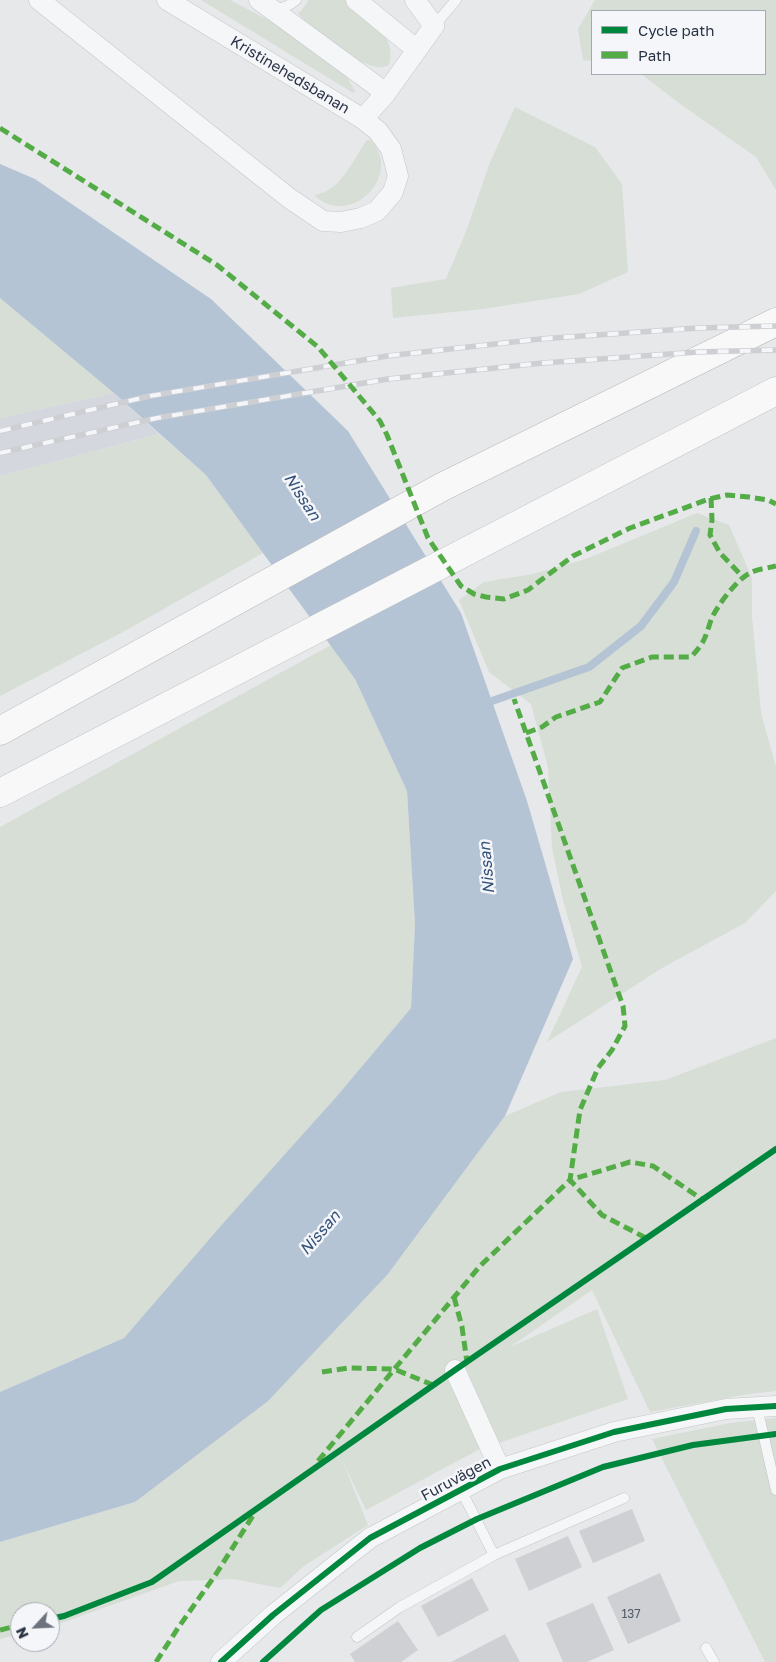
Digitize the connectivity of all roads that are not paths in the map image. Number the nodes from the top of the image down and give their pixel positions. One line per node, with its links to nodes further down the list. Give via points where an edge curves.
1 (40, 0): 11 (street, via 322,221 360,218 377,211 393,192 398,176 391,149 378,131)
2 (168, 0): 11 (street, Kristinehedsbanan)
3 (296, 0): 7 (lane, via 278,9)
4 (356, 0): 9 (street)
5 (415, 0): 8 (street)
6 (456, 0): 8 (lane, Kristinehedsbanan)
7 (263, 3): 10 (street)
8 (434, 26): 9 (street, Kristinehedsbanan)
9 (416, 50): 10 (street, Kristinehedsbanan)
10 (386, 93): 11 (street, Kristinehedsbanan)
11 (363, 120)
12 (776, 322): 14 (highway, via 442,487)
13 (776, 391): 15 (highway)
14 (0, 731)
15 (0, 793)
16 (455, 1370): 18 (street)
17 (767, 1406): 18 (street, Furuvägen, via 726,1409 614,1432); 20 (lane)
18 (500, 1469): 19 (street, Furuvägen)
19 (461, 1490): 22 (lane); 25 (street, Furuvägen, via 370,1538 273,1615)
20 (776, 1490)
21 (624, 1498): 22 (lane)
22 (494, 1555): 23 (lane, via 400,1607)
23 (357, 1637)
24 (706, 1648): 26 (lane)
25 (221, 1662)
26 (714, 1662)

